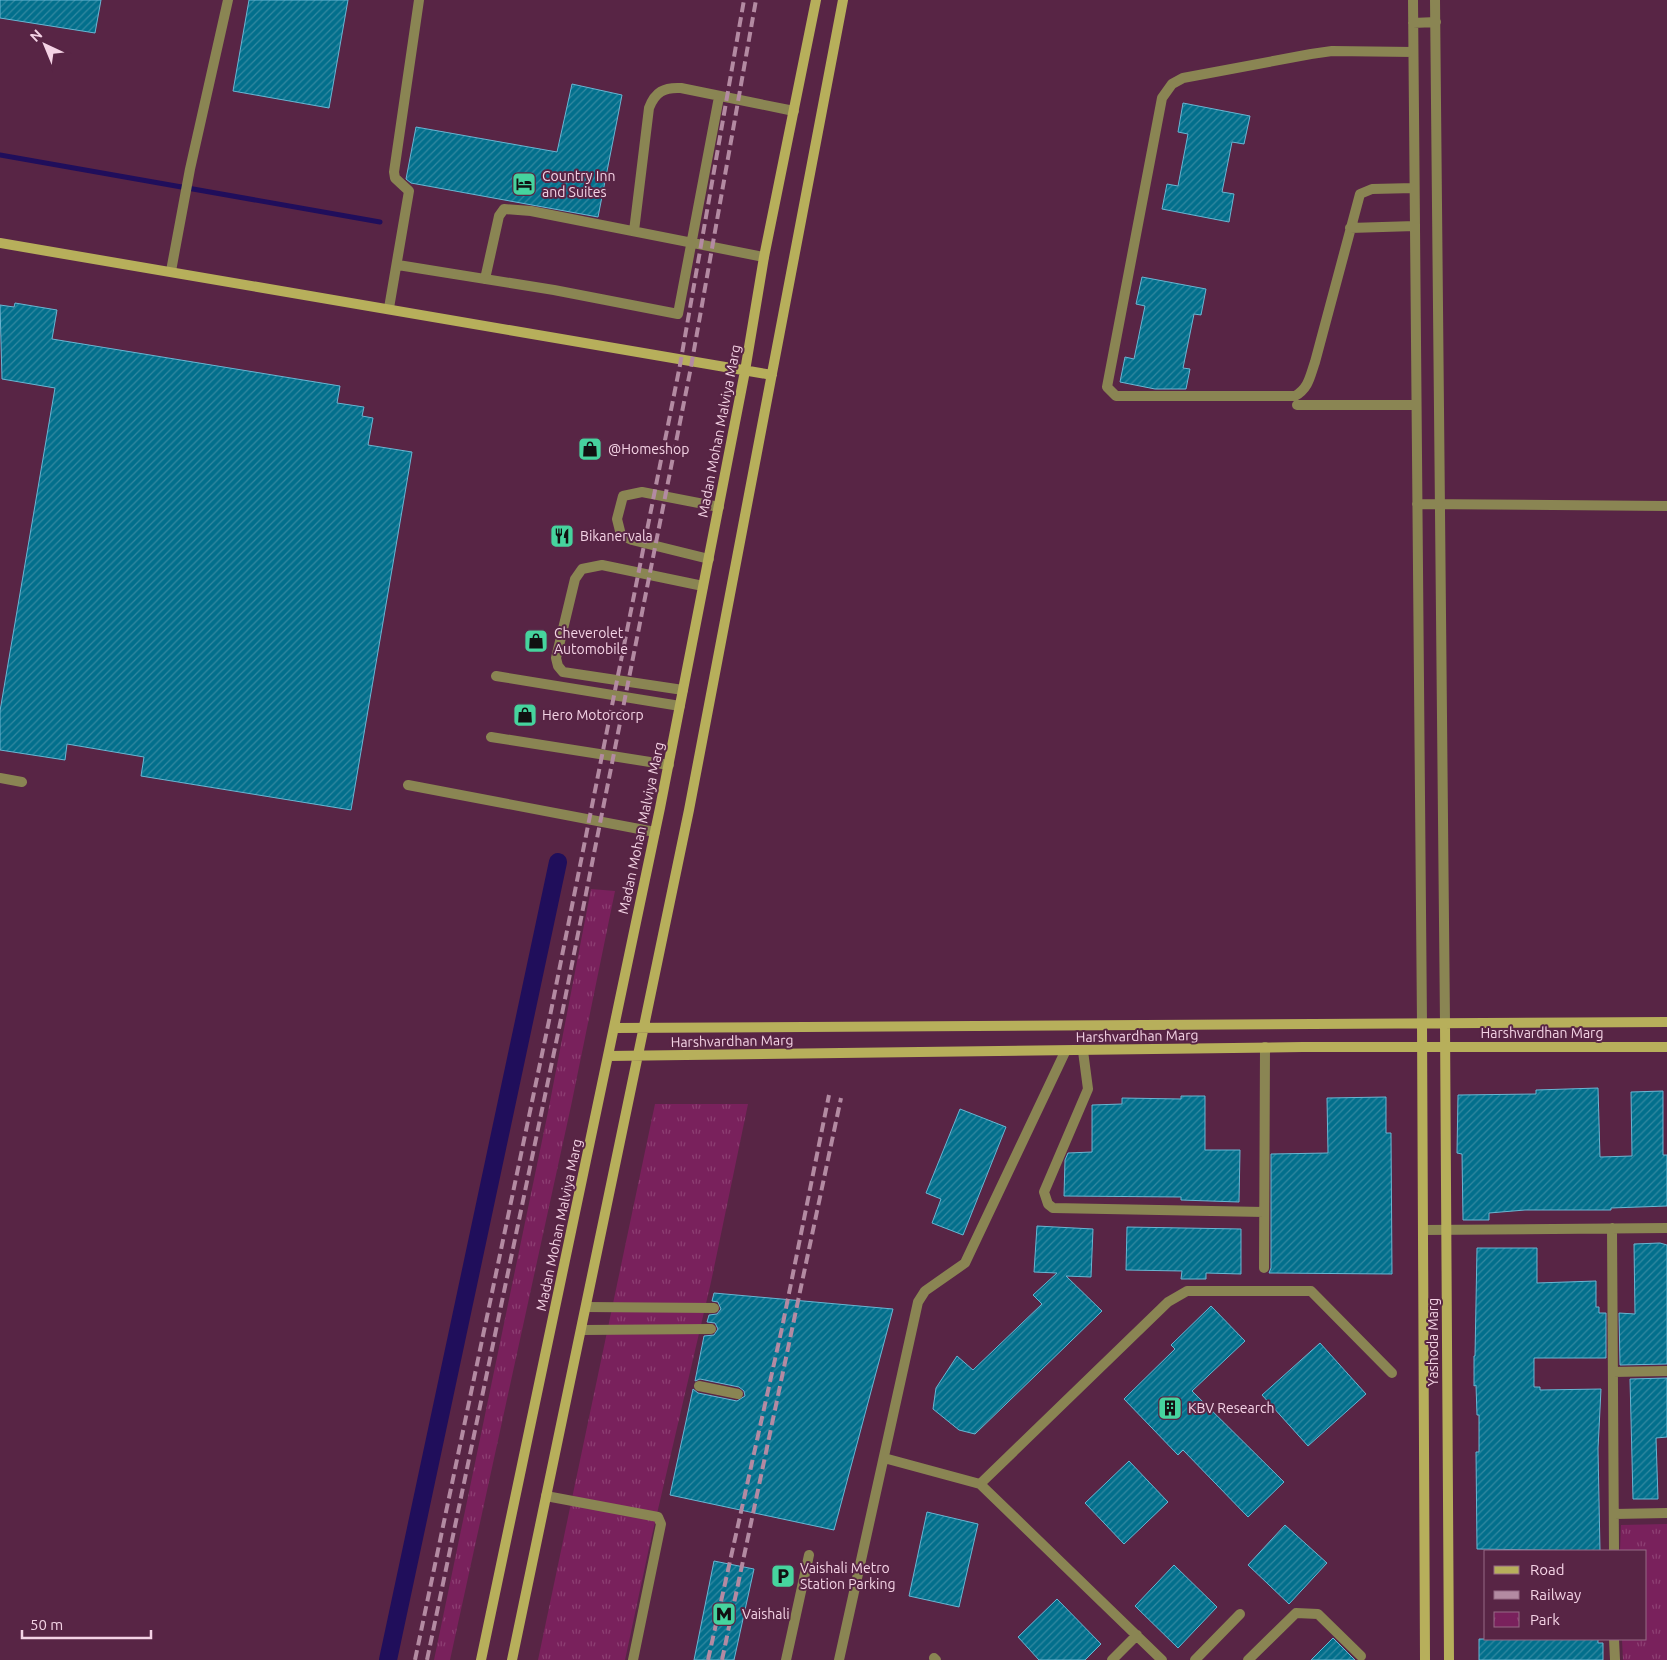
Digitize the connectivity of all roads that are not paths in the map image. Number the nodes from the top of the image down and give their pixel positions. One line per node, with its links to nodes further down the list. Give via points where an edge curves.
1 (228, 0): 20 (street)
2 (419, 0): 19 (street, via 394,172 395,178 409,190)
3 (816, 0): 11 (street, Madan Mohan Malviya Marg)
4 (843, 0): 24 (street)
5 (1413, 0): 8 (street)
6 (1435, 0): 7 (street)
7 (1436, 22): 8 (street); 28 (street)
8 (1413, 23): 9 (street)
9 (1413, 52): 12 (street); 14 (street, via 1332,51 1192,76 1172,84 1162,98 1108,387 1116,396 1295,396 1303,391 1315,362)
10 (719, 97): 11 (street); 15 (street, via 669,87 652,99); 16 (street)
11 (794, 111): 18 (street, Madan Mohan Malviya Marg)
12 (1414, 188): 13 (street); 14 (street, via 1364,191 1360,194)
13 (1415, 226): 14 (street); 26 (street)
14 (1350, 228)
15 (634, 231): 16 (street); 21 (street, via 531,210 504,209 499,216)
16 (693, 242): 18 (street); 21 (street, via 678,314)
17 (0, 243): 20 (street)
18 (764, 257): 23 (street, Madan Mohan Malviya Marg)
19 (398, 265): 21 (street); 22 (street)
20 (171, 271): 22 (street)
21 (485, 279)
22 (390, 308): 23 (street)
23 (745, 370): 24 (street); 30 (street, Madan Mohan Malviya Marg)
24 (772, 375): 46 (street)
25 (1297, 405): 26 (street)
26 (1416, 406): 27 (street)
27 (1417, 504): 28 (street); 43 (street)
28 (1440, 505): 29 (street); 44 (street)
29 (1667, 506)
30 (719, 507): 31 (street, Madan Mohan Malviya Marg); 31 (street, via 642,492 623,496 616,519 621,535 632,540)
31 (709, 559): 32 (street, Madan Mohan Malviya Marg)
32 (703, 586): 34 (street, Madan Mohan Malviya Marg); 34 (street, via 602,565 582,569 575,579 556,658 563,672)
33 (496, 676): 35 (street)
34 (683, 690): 35 (street, Madan Mohan Malviya Marg)
35 (680, 706): 37 (street, Madan Mohan Malviya Marg)
36 (491, 737): 37 (street)
37 (669, 765): 41 (street, Madan Mohan Malviya Marg)
38 (0, 778): 39 (street)
39 (22, 782)
40 (408, 785): 41 (street)
41 (655, 832): 45 (street, Madan Mohan Malviya Marg)
42 (1667, 1022): 44 (street, Harshvardhan Marg)
43 (1422, 1024): 44 (street, Harshvardhan Marg); 46 (street, Harshvardhan Marg); 48 (street, Yashoda Marg)
44 (1445, 1024): 49 (street, Yashoda Marg)
45 (614, 1028): 46 (street, Harshvardhan Marg); 53 (street, Madan Mohan Malviya Marg)
46 (644, 1028): 54 (street)
47 (1667, 1046): 49 (street, Harshvardhan Marg)
48 (1422, 1047): 49 (street, Harshvardhan Marg); 50 (street, Harshvardhan Marg); 58 (street, Yashoda Marg)
49 (1445, 1047): 59 (street, Yashoda Marg)
50 (1265, 1048): 51 (street, Harshvardhan Marg); 55 (street)
51 (1083, 1051): 52 (street, Harshvardhan Marg); 55 (street, via 1088,1089 1044,1192 1048,1204 1053,1208)
52 (1065, 1052): 54 (street, Harshvardhan Marg); 70 (street, via 965,1263 920,1296)
53 (608, 1056): 54 (street, Harshvardhan Marg); 81 (street, Madan Mohan Malviya Marg)
54 (638, 1056): 61 (street)
55 (1264, 1212): 60 (street)
56 (1612, 1228): 57 (street); 59 (street); 66 (street)
57 (1667, 1228)
58 (1423, 1230): 59 (street); 90 (street, Yashoda Marg)
59 (1446, 1230): 91 (street, Yashoda Marg)
60 (1264, 1268)
61 (586, 1307): 62 (street); 63 (street)
62 (714, 1308)
63 (582, 1330): 64 (street); 72 (street)
64 (711, 1330)
65 (1667, 1371): 66 (street)
66 (1613, 1372): 74 (street)
67 (1392, 1373): 71 (street, via 1311,1291 1187,1291 1168,1302)
68 (698, 1386): 69 (street)
69 (738, 1394)
70 (884, 1458): 71 (street); 85 (street)
71 (980, 1484): 78 (street)
72 (546, 1496): 82 (street); 83 (street, via 658,1517 660,1520)
73 (1667, 1513): 74 (street)
74 (1614, 1514): 75 (street)
75 (1614, 1550)
76 (809, 1555): 84 (street)
77 (1240, 1614): 88 (street)
78 (1137, 1635): 86 (street); 87 (street)
79 (1614, 1640): 92 (street)
80 (1361, 1656): 89 (street, via 1318,1614 1305,1612 1296,1613)
81 (481, 1660)
82 (512, 1660)
83 (633, 1660)
84 (786, 1660)
85 (839, 1660)
86 (1112, 1660)
87 (1162, 1660)
88 (1195, 1660)
89 (1248, 1660)
90 (1425, 1660)
91 (1449, 1660)
92 (1615, 1660)

